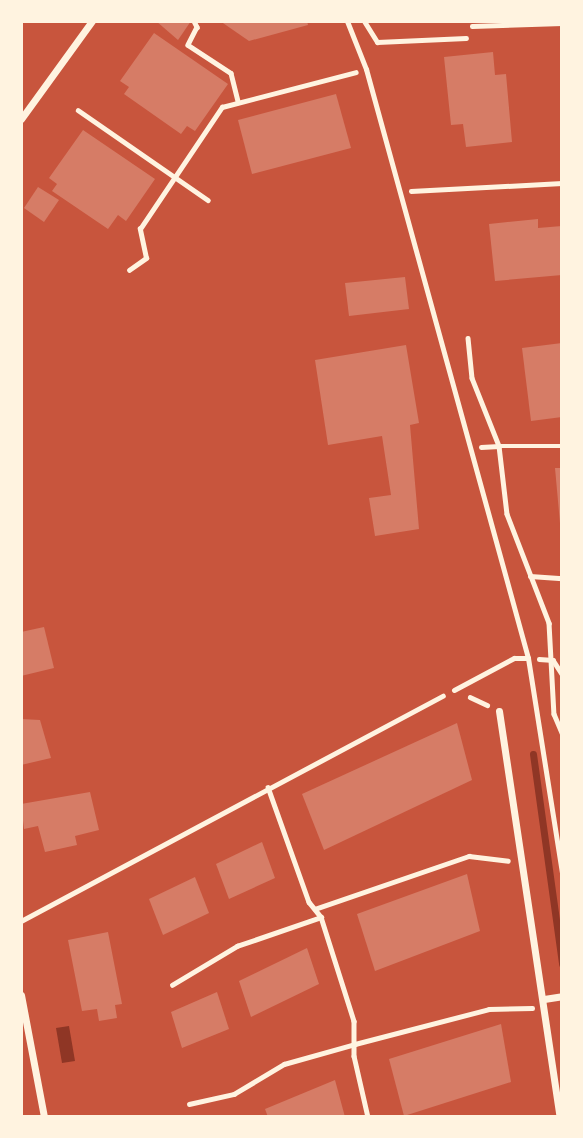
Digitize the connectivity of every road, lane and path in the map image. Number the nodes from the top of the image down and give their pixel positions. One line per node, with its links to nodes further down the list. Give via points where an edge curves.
1 (92, 21): 11 (street)
2 (194, 21): 9 (path, via 197,27 188,45 231,73)
3 (347, 21): 6 (lane)
4 (364, 21): 5 (lane)
5 (367, 30): 6 (lane); 7 (lane, via 377,42)
6 (352, 34): 14 (lane)
7 (466, 38)
8 (341, 75): 9 (path)
9 (238, 102): 12 (path, via 222,107)
10 (78, 110): 12 (path)
11 (21, 119)
12 (175, 177): 15 (path); 16 (path, via 140,229 146,258)
13 (562, 183): 14 (path)
14 (399, 192): 20 (lane)
15 (208, 200)
16 (129, 270)
17 (468, 338): 18 (path, via 472,378)
18 (499, 446): 19 (path); 20 (path); 21 (path, via 507,514)
19 (562, 446)
20 (469, 447): 23 (lane)
21 (530, 576): 22 (path); 24 (path, via 549,623)
22 (562, 578)
23 (528, 658): 24 (path); 26 (lane, via 514,658); 31 (lane)
24 (553, 660): 25 (path); 28 (path, via 554,714)
25 (562, 674)
26 (454, 690): 27 (path); 29 (path)
27 (499, 711): 30 (street)
28 (562, 733)
29 (268, 788): 32 (path); 34 (path)
30 (523, 862): 32 (path, via 469,856); 38 (street)
31 (562, 872)
32 (314, 909): 33 (path)
33 (321, 917): 35 (path, via 237,946); 40 (path, via 354,1021)
34 (21, 921)
35 (172, 985)
36 (21, 995): 42 (street)
37 (562, 996): 38 (street)
38 (544, 999): 44 (street)
39 (531, 1009): 40 (path, via 489,1009)
40 (355, 1044): 41 (path, via 284,1063 234,1094); 43 (path)
41 (189, 1104)
42 (44, 1117)
43 (368, 1117)
44 (560, 1117)

